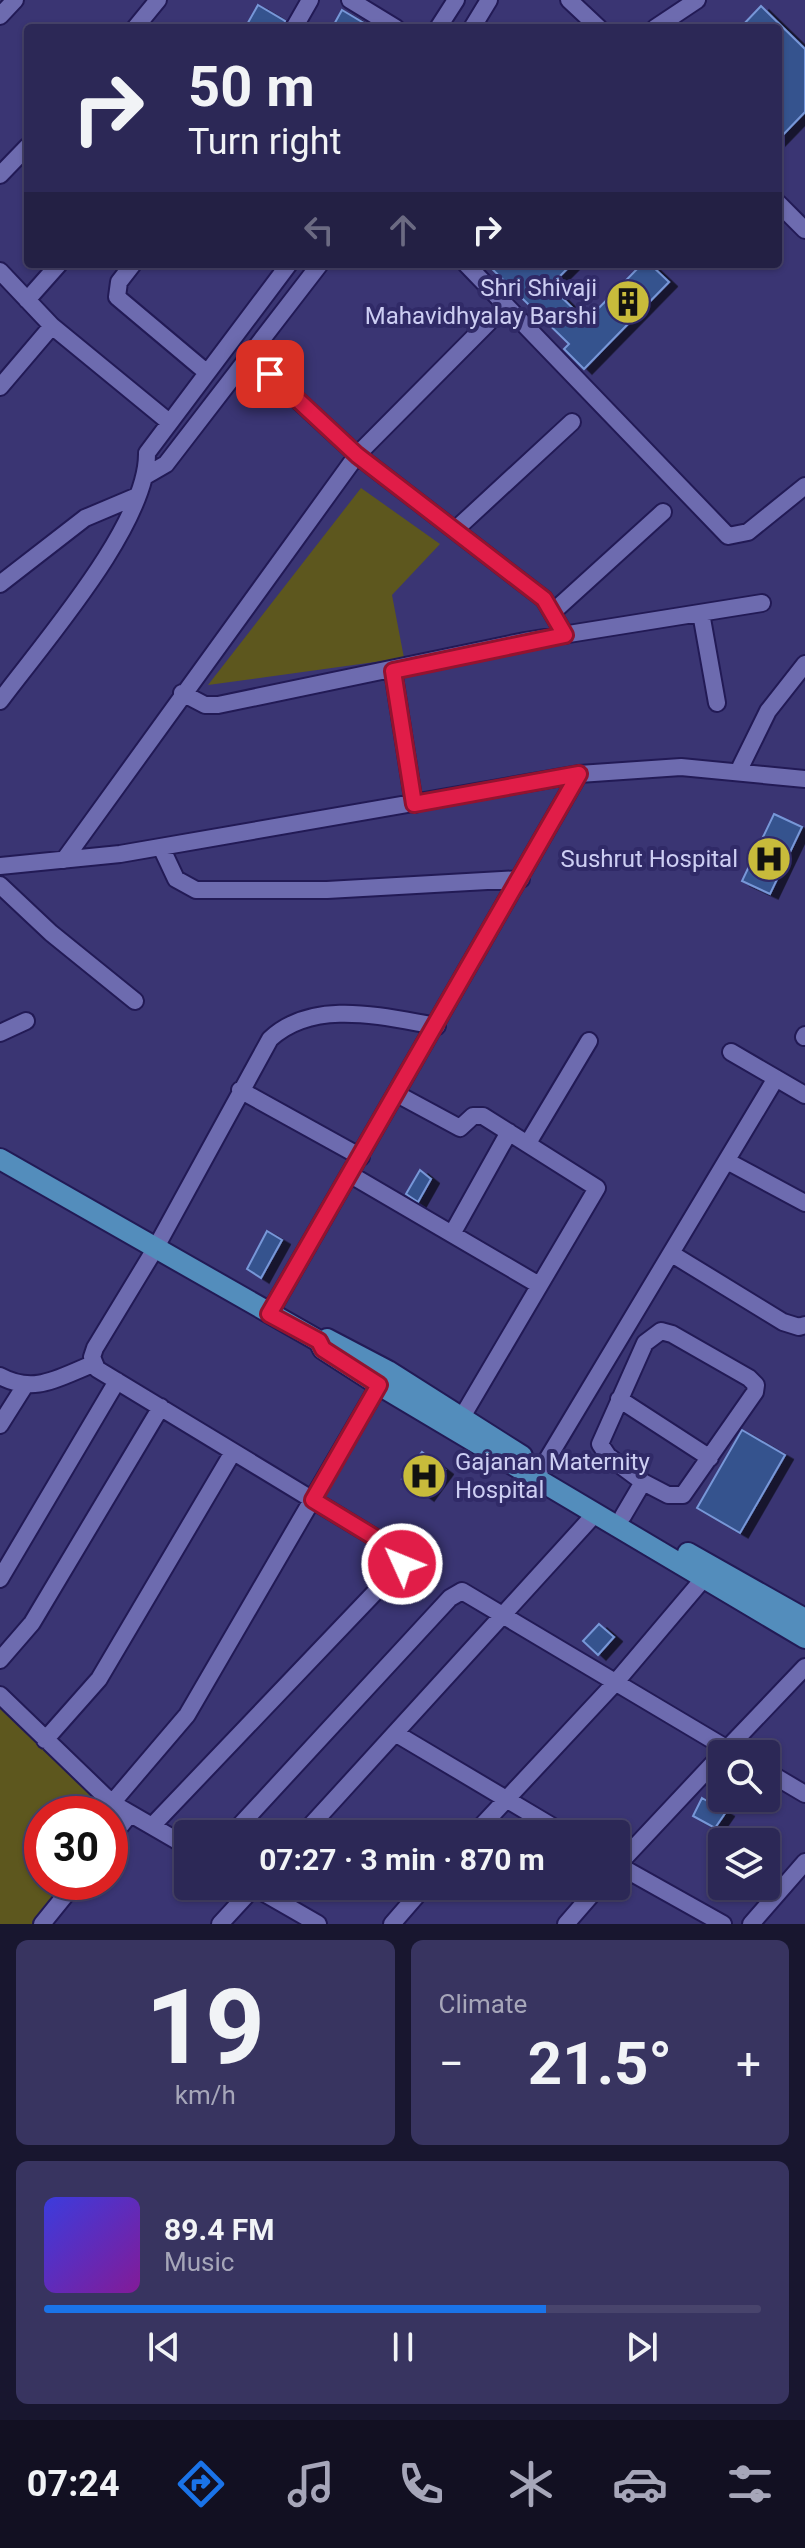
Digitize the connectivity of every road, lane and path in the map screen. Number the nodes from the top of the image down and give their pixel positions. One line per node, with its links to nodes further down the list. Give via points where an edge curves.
1 (15, 0): 9 (street)
2 (158, 0): 10 (street)
3 (310, 0): 11 (street)
4 (350, 0): 12 (street)
5 (456, 0): 13 (street)
6 (489, 0): 14 (street)
7 (569, 0): 15 (street)
8 (697, 0): 16 (street)
9 (0, 16)
10 (138, 24)
11 (296, 24)
12 (389, 24)
13 (441, 24)
14 (474, 24)
15 (595, 24)
16 (661, 24)
17 (24, 150): 18 (street)
18 (0, 175)
19 (782, 207): 20 (street)
20 (805, 230)
21 (55, 268): 27 (street)
22 (130, 268): 31 (street, via 119,282 117,297)
23 (286, 268): 31 (street)
24 (317, 268): 30 (street)
25 (470, 268): 37 (street, via 728,536 748,532)
26 (0, 271): 27 (street)
27 (27, 300): 29 (street)
28 (489, 322): 35 (street)
29 (52, 326): 32 (street); 33 (street)
30 (248, 354): 35 (street); 36 (street, via 166,464)
31 (205, 371): 33 (street)
32 (0, 387)
33 (169, 422): 36 (street, via 147,453)
34 (572, 422): 40 (street)
35 (357, 455): 40 (street); 48 (street)
36 (147, 475): 38 (street)
37 (805, 486)
38 (135, 497): 41 (street, via 85,518); 49 (street, via 105,559)
39 (663, 512): 43 (street)
40 (455, 530): 43 (street)
41 (0, 584)
42 (762, 603): 44 (street)
43 (554, 611): 45 (street)
44 (701, 613): 45 (street); 50 (street)
45 (565, 635): 47 (street)
46 (805, 664): 51 (street, via 768,711)
47 (393, 671): 48 (street, via 218,705 205,705); 54 (street)
48 (182, 693): 56 (street)
49 (0, 701)
50 (717, 703)
51 (739, 770): 52 (street, via 681,767); 53 (street)
52 (579, 774): 54 (street); 58 (street)
53 (805, 779)
54 (414, 804): 55 (street)
55 (161, 847): 56 (street); 58 (street, via 176,879 196,890 327,890)
56 (64, 860): 57 (street)
57 (0, 866)
58 (521, 879): 62 (street)
59 (0, 885): 60 (street)
60 (135, 1001)
61 (26, 1021): 63 (street)
62 (437, 1026): 67 (street, via 379,1016 303,1018 270,1039); 68 (street)
63 (0, 1033)
64 (589, 1041): 71 (street)
65 (731, 1052): 66 (street)
66 (776, 1078): 69 (street); 74 (street)
67 (240, 1090): 72 (street); 78 (street)
68 (397, 1094): 70 (street, via 460,1128 478,1115); 72 (street)
69 (805, 1095)
70 (509, 1132): 71 (street); 77 (street)
71 (528, 1143): 80 (street, via 597,1188)
72 (361, 1157): 75 (street)
73 (0, 1159): 78 (main road)
74 (727, 1161): 76 (street); 79 (street)
75 (351, 1175): 77 (street); 81 (street)
76 (805, 1203)
77 (452, 1234): 80 (street)
78 (155, 1249): 81 (main road); 84 (street, via 95,1348)
79 (672, 1254): 82 (street, via 783,1322); 95 (street)
80 (539, 1285): 91 (street)
81 (269, 1314): 83 (main road)
82 (805, 1325)
83 (319, 1341): 87 (main road, via 323,1349); 91 (main road, via 330,1339)
84 (93, 1364): 86 (street); 88 (street)
85 (0, 1376): 88 (street)
86 (117, 1381): 90 (street); 101 (street)
87 (379, 1385): 97 (street); 98 (main road)
88 (24, 1387): 92 (street)
89 (619, 1399): 94 (street); 94 (street, via 645,1343 661,1331 749,1378 755,1392); 96 (street, via 600,1444)
90 (161, 1407): 93 (street); 105 (street, via 32,1623)
91 (462, 1417): 95 (main road)
92 (0, 1425)
93 (233, 1452): 97 (street); 110 (street, via 99,1679)
94 (710, 1458): 96 (street, via 683,1495 668,1495)
95 (542, 1468): 99 (main road)
96 (643, 1482): 99 (street)
97 (313, 1500): 117 (street, via 187,1715); 125 (street, via 397,1551 402,1564)
98 (594, 1515): 100 (main road); 102 (street)
99 (623, 1516): 100 (main road)
100 (709, 1572): 103 (main road); 104 (main road); 107 (street)
101 (0, 1579)
102 (503, 1615): 107 (street); 109 (street); 121 (street, via 469,1594 456,1593)
103 (805, 1619)
104 (805, 1638)
105 (0, 1660)
106 (805, 1667): 111 (street)
107 (615, 1683): 112 (street); 118 (street)
108 (0, 1695): 110 (street)
109 (395, 1733): 118 (street); 122 (street)
110 (45, 1740): 116 (street)
111 (739, 1740)
112 (708, 1741)
113 (708, 1772): 127 (street)
114 (780, 1779): 115 (street)
115 (805, 1794)
116 (105, 1796)
117 (118, 1796)
118 (507, 1799): 123 (street); 124 (street)
119 (130, 1814): 120 (street); 125 (street)
120 (128, 1816)
121 (245, 1820)
122 (316, 1820)
123 (487, 1820)
124 (542, 1820)
125 (152, 1826): 126 (street)
126 (174, 1839)
127 (630, 1852)
128 (805, 1862): 141 (street)
129 (630, 1872): 140 (street)
130 (61, 1900): 136 (street)
131 (241, 1900): 137 (street)
132 (275, 1900): 135 (street)
133 (413, 1900): 138 (street)
134 (587, 1900): 139 (street)
135 (310, 1922)
136 (42, 1924)
137 (220, 1924)
138 (392, 1924)
139 (566, 1924)
140 (723, 1924)
141 (751, 1924)

